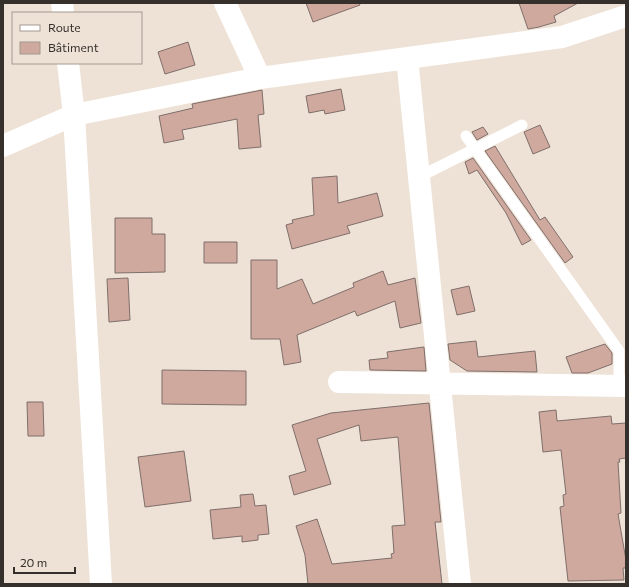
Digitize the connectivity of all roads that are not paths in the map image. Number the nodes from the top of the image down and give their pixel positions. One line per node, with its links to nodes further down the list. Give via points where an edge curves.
1 (225, 3): 5 (street)
2 (626, 16): 3 (street, via 562,36)
3 (407, 58): 5 (street); 11 (street)
4 (68, 64): 6 (street)
5 (260, 78): 6 (street)
6 (74, 115): 9 (street); 15 (street)
7 (522, 125): 10 (lane)
8 (466, 136): 10 (lane)
9 (3, 146)
10 (476, 149): 11 (lane); 14 (lane, via 619,351)
11 (419, 177): 13 (street)
12 (339, 382): 13 (street)
13 (439, 383): 14 (street); 16 (street)
14 (623, 386)
15 (101, 584)
16 (460, 584)

